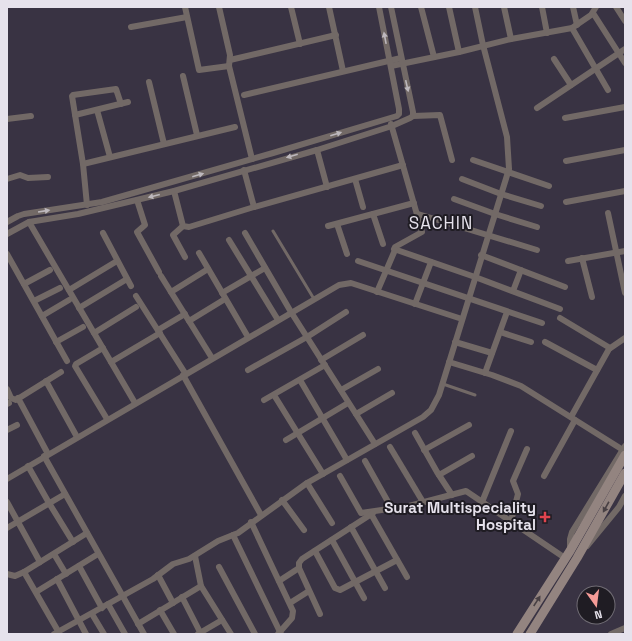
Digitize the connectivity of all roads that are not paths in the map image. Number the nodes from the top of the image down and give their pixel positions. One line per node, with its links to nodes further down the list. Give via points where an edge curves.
1 (185, 7): 15 (street)
2 (219, 7): 30 (street, via 230,55)
3 (291, 7): 22 (street)
4 (329, 7): 20 (street)
5 (379, 7): 31 (street, one-way to 5)
6 (391, 7): 29 (street)
7 (422, 7): 27 (street)
8 (449, 7): 25 (street)
9 (475, 7): 23 (street)
10 (504, 7): 21 (street)
11 (542, 7): 19 (street)
12 (573, 7): 17 (street)
13 (616, 7): 16 (street)
14 (594, 10): 17 (street); 26 (street)
15 (187, 17): 18 (street); 30 (street, via 199,70)
16 (625, 21)
17 (575, 26): 19 (street); 33 (street)
18 (131, 27)
19 (547, 33): 21 (street)
20 (336, 35): 22 (street); 34 (street)
21 (511, 39): 23 (street)
22 (300, 44): 30 (street)
23 (483, 45): 25 (street); 65 (street, via 507,137)
24 (625, 49): 26 (street)
25 (459, 52): 27 (street)
26 (619, 54): 32 (street); 33 (street)
27 (434, 57): 29 (street)
28 (554, 59): 37 (street)
29 (402, 61): 31 (street); 47 (street, one-way to 47)
30 (229, 63): 58 (street)
31 (390, 63): 34 (street); 48 (street, via 399,114)
32 (625, 63)
33 (596, 69): 37 (street); 38 (street)
34 (343, 71): 39 (street)
35 (183, 76): 53 (street)
36 (149, 82): 54 (street)
37 (571, 85): 43 (street)
38 (608, 90)
39 (244, 95)
40 (128, 102): 41 (street)
41 (121, 104): 44 (street); 45 (street, via 116,88 73,95)
42 (625, 107): 49 (street)
43 (537, 108)
44 (97, 110): 45 (street); 57 (street)
45 (75, 115): 62 (street)
46 (31, 116): 50 (street)
47 (413, 116): 51 (street); 59 (street, via 440,115)
48 (390, 118): 51 (street); 58 (street, one-way to 48)
49 (565, 118)
50 (7, 119)
51 (392, 126): 55 (street); 63 (street)
52 (235, 127): 53 (street)
53 (196, 136): 54 (street)
54 (164, 144): 57 (street)
55 (317, 150): 64 (street, one-way to 64); 70 (street)
56 (625, 150): 61 (street)
57 (110, 158): 62 (street)
58 (252, 159): 79 (street, one-way to 58)
59 (452, 160)
60 (473, 160): 65 (street)
61 (566, 161)
62 (83, 164): 79 (street)
63 (403, 165): 68 (street); 77 (street)
64 (244, 170): 72 (street); 81 (street)
65 (508, 172): 71 (street); 74 (street)
66 (48, 177): 67 (street, via 28,178 20,175)
67 (7, 179)
68 (355, 179): 70 (street); 82 (street)
69 (462, 179): 74 (street)
70 (326, 186): 81 (street)
71 (549, 186)
72 (174, 191): 76 (street, one-way to 76); 92 (street)
73 (625, 191): 78 (street)
74 (502, 194): 80 (street); 87 (street)
75 (454, 199): 87 (street)
76 (137, 200): 88 (street); 131 (street, via 144,225 137,234)
77 (414, 202): 85 (street); 86 (street)
78 (566, 202)
79 (87, 205): 83 (street)
80 (541, 206)
81 (254, 207): 92 (street, via 189,227)
82 (363, 207)
83 (68, 208): 88 (street); 89 (street, one-way to 83, via 18,216)
84 (608, 212): 105 (street)
85 (372, 214): 91 (street); 101 (street)
86 (418, 214): 99 (street); 102 (street, via 422,232 394,247)
87 (495, 214): 94 (street); 99 (street)
88 (70, 216): 90 (street)
89 (7, 222)
90 (28, 222): 98 (street); 129 (street)
91 (337, 224): 93 (street); 108 (street)
92 (184, 226): 110 (street, via 173,235)
93 (328, 226)
94 (537, 227)
95 (273, 231): 138 (lane)
96 (103, 233): 112 (street)
97 (245, 233): 116 (street)
98 (7, 234)
99 (488, 235): 103 (street); 109 (street)
100 (229, 240): 121 (street)
101 (383, 244)
102 (395, 250): 115 (street); 120 (street)
103 (537, 250)
104 (625, 250): 105 (street)
105 (616, 252): 111 (street); 133 (street)
106 (199, 253): 117 (street)
107 (7, 254): 125 (street)
108 (347, 254)
109 (481, 256): 119 (street); 122 (street)
110 (185, 257)
111 (582, 258): 114 (street); 136 (street)
112 (117, 260): 123 (street); 129 (street)
113 (358, 261): 120 (street)
114 (568, 261)
115 (431, 262): 122 (street); 124 (street)
116 (265, 268): 121 (street); 145 (street)
117 (208, 269): 131 (street); 135 (street)
118 (50, 270): 125 (street)
119 (521, 270): 127 (street); 130 (street)
120 (387, 271): 124 (street); 132 (street)
121 (251, 276): 135 (street); 151 (street)
122 (475, 277): 130 (street); 137 (street)
123 (127, 279): 126 (street); 143 (street)
124 (424, 283): 137 (street); 141 (street)
125 (24, 284): 140 (street)
126 (131, 286)
127 (565, 287)
128 (60, 288): 140 (street)
129 (68, 290): 143 (street)
130 (513, 291): 144 (street)
131 (171, 292): 148 (street)
132 (377, 292): 138 (street, via 345,283); 141 (street)
133 (625, 293)
134 (136, 296): 156 (street)
135 (223, 296): 153 (street); 160 (street)
136 (592, 297)
137 (468, 298): 147 (street); 152 (street)
138 (314, 299): 145 (street)
139 (69, 300): 149 (street)
140 (34, 302): 149 (street)
141 (415, 304): 152 (street)
142 (136, 307): 158 (street)
143 (79, 308): 158 (street)
144 (560, 309)
145 (291, 312): 151 (street); 161 (street)
146 (346, 312): 161 (street)
147 (507, 312): 154 (street); 157 (street)
148 (184, 314): 153 (street); 156 (street)
149 (42, 316): 163 (street)
150 (560, 318): 168 (street)
151 (278, 320): 160 (street)
152 (462, 320): 164 (street)
153 (189, 321): 170 (street)
154 (542, 323)
155 (83, 327): 163 (street)
156 (159, 331): 172 (street); 180 (street)
157 (500, 332): 165 (street); 169 (street)
158 (94, 333): 167 (street)
159 (363, 335): 174 (street)
160 (248, 337): 170 (street)
161 (307, 337): 174 (street); 176 (street)
162 (625, 338): 168 (street)
163 (56, 342): 171 (street)
164 (455, 342): 169 (street); 173 (street)
165 (531, 342)
166 (545, 342): 177 (street)
167 (103, 348): 172 (street); 195 (street, via 75,366)
168 (610, 348): 177 (street)
169 (492, 353): 179 (street)
170 (212, 358): 180 (street)
171 (67, 361)
172 (111, 362): 192 (street)
173 (449, 362): 179 (street); 183 (street)
174 (323, 363): 181 (street); 185 (street)
175 (378, 369): 185 (street)
176 (248, 370)
177 (597, 370): 196 (street)
178 (61, 372): 182 (street)
179 (485, 373): 196 (street, via 521,386)
180 (184, 374): 192 (street); 232 (street)
181 (300, 380): 187 (street); 194 (street)
182 (46, 381): 189 (street); 203 (street)
183 (442, 384): 188 (lane); 205 (street, via 431,410 423,418)
184 (7, 389): 189 (street, via 13,399)
185 (341, 390): 191 (street)
186 (392, 392): 193 (street)
187 (274, 395): 190 (street); 201 (street)
188 (476, 395)
189 (18, 398): 210 (street)
190 (264, 400)
191 (348, 402): 193 (street); 194 (street)
192 (135, 403): 195 (street)
193 (356, 414): 205 (street)
194 (323, 418): 201 (street); 212 (street)
195 (107, 419): 203 (street)
196 (573, 419): 209 (street); 219 (street)
197 (17, 424): 199 (street)
198 (469, 425): 208 (street)
199 (7, 430)
200 (511, 431): 228 (street)
201 (298, 433): 204 (street); 216 (street)
202 (415, 433): 208 (street)
203 (77, 437): 210 (street)
204 (286, 440)
205 (375, 444): 212 (street)
206 (390, 447): 227 (street)
207 (526, 449): 234 (street, via 514,480 518,494)
208 (424, 450): 217 (street)
209 (623, 453): 235 (main road); 248 (street, via 572,532)
210 (46, 455): 214 (street); 222 (street)
211 (472, 456): 217 (street)
212 (347, 460): 216 (street)
213 (365, 461): 230 (street)
214 (28, 466): 220 (street); 229 (street)
215 (625, 473): 235 (main road, one-way to 235)
216 (323, 474): 221 (street)
217 (439, 475): 223 (street)
218 (340, 476): 231 (street, via 361,513)
219 (544, 476)
220 (7, 478)
221 (307, 483): 225 (street); 237 (street)
222 (65, 494): 229 (street); 241 (street)
223 (452, 494): 227 (street); 228 (street, via 466,490)
224 (625, 496): 251 (street)
225 (282, 500): 232 (street); 240 (street)
226 (7, 502): 233 (street)
227 (422, 502): 230 (street)
228 (482, 502): 234 (street)
229 (49, 503): 233 (street); 244 (street)
230 (392, 509): 231 (street)
231 (374, 513): 238 (street); 250 (street)
232 (261, 515): 236 (street)
233 (18, 521): 239 (street); 252 (street)
234 (510, 521): 248 (street)
235 (592, 521): 248 (main road); 251 (main road)
236 (251, 522): 242 (street); 263 (street)
237 (332, 523)
238 (351, 527): 243 (street); 256 (street)
239 (7, 528)
240 (304, 530)
241 (87, 533): 244 (street); 247 (street)
242 (233, 535): 249 (street, via 218,541); 284 (street)
243 (332, 540): 245 (street); 264 (street)
244 (73, 542): 246 (street)
245 (315, 551): 255 (street, via 302,559); 264 (street, via 335,588 340,590)
246 (54, 554): 252 (street); 259 (street)
247 (98, 554): 253 (street); 269 (street)
248 (567, 555): 251 (main road); 293 (main road, one-way to 248)
249 (195, 556): 260 (street, via 172,564); 265 (street)
250 (397, 560): 256 (street); 261 (street)
251 (576, 560): 294 (main road)
252 (40, 562): 257 (street)
253 (78, 566): 259 (street); 275 (street)
254 (219, 567): 292 (street)
255 (299, 568): 263 (street); 267 (street)
256 (376, 571): 264 (street); 266 (street)
257 (24, 572): 258 (street, via 15,576); 268 (street)
258 (7, 574)
259 (66, 574): 262 (street)
260 (158, 575): 269 (street); 272 (street)
261 (407, 577)
262 (57, 579): 268 (street); 279 (street)
263 (279, 580): 273 (street)
264 (356, 582): 271 (street)
265 (201, 586): 270 (street); 280 (street)
266 (385, 588)
267 (309, 591): 273 (street); 278 (street)
268 (36, 592): 283 (street)
269 (122, 596): 274 (street); 281 (street)
270 (182, 597): 272 (street); 290 (street)
271 (364, 598)
272 (172, 603): 276 (street)
273 (290, 603): 284 (street, via 294,615)
274 (108, 604): 275 (street); 287 (street)
275 (102, 608): 277 (street)
276 (160, 610): 281 (street); 289 (street)
277 (92, 614): 279 (street); 286 (street)
278 (320, 614)
279 (79, 620): 283 (street); 285 (street)
280 (222, 620): 290 (street); 291 (street)
281 (138, 624): 288 (street)
282 (625, 628): 295 (street)
283 (56, 633)
284 (280, 633)
285 (86, 634)
286 (104, 634)
287 (125, 634)
288 (144, 634)
289 (174, 634)
290 (200, 634)
291 (231, 634)
292 (255, 634)
293 (517, 634)
294 (530, 634)
295 (611, 634)

